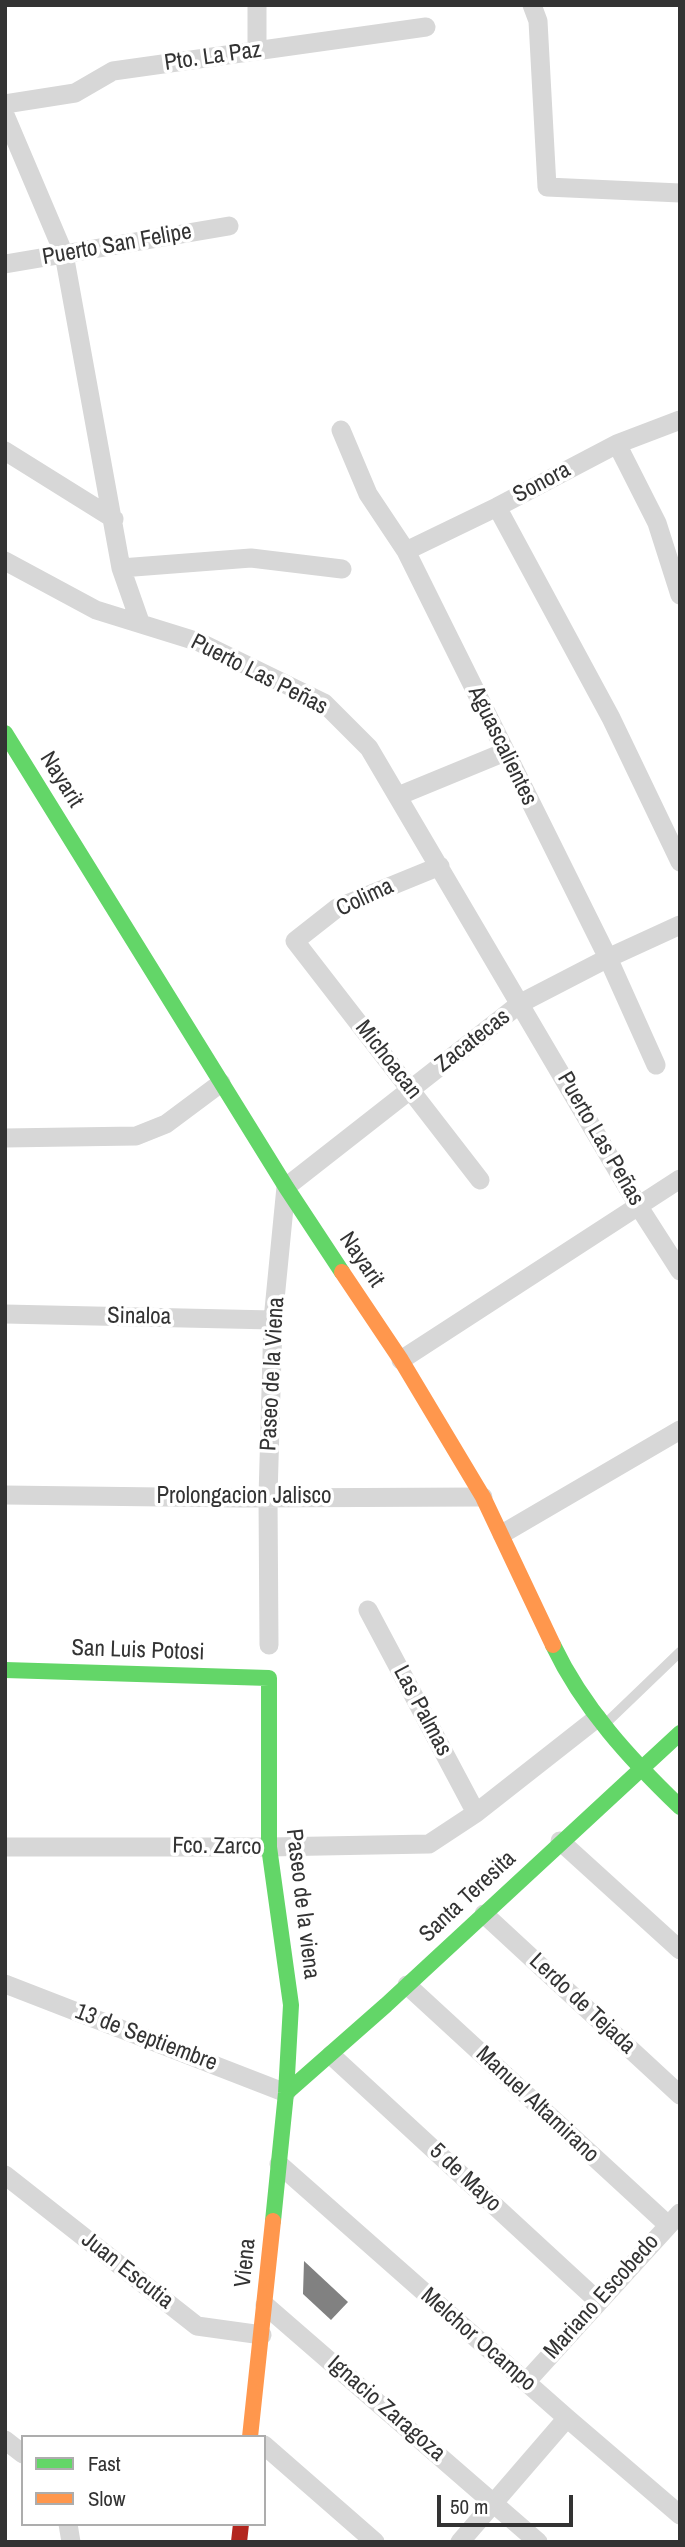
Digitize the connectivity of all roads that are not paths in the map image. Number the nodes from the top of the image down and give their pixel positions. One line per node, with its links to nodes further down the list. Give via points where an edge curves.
1 (257, 5): 4 (street)
2 (532, 5): 7 (street, via 538,21 547,187)
3 (426, 27): 4 (street, Pto. La Paz)
4 (257, 51): 5 (street, Pto. La Paz, via 113,71 75,93)
5 (5, 104)
6 (5, 115): 9 (street)
7 (680, 193)
8 (229, 226): 9 (street, Puerto San Felipe)
9 (64, 254): 10 (street, Puerto San Felipe); 16 (street)
10 (5, 264)
11 (680, 420): 13 (street, Sonora)
12 (341, 430): 17 (street, Aguascalientes, via 368,494)
13 (617, 444): 15 (street, Sonora); 21 (street, via 657,523)
14 (5, 451): 16 (street)
15 (497, 507): 17 (street, Sonora); 26 (street, via 611,718)
16 (114, 519): 19 (street)
17 (406, 551): 24 (street, Aguascalientes)
18 (5, 561): 22 (street, Puerto Las Peñas, via 96,610)
19 (121, 568): 20 (street, via 251,558); 22 (street)
20 (342, 569)
21 (680, 595)
22 (140, 622): 25 (street, Puerto Las Peñas, via 199,642 324,703 369,748)
23 (5, 733): 33 (street, Nayarit)
24 (505, 752): 25 (street); 30 (street, Aguascalientes)
25 (398, 796): 27 (street, Puerto Las Peñas)
26 (680, 862)
27 (440, 866): 29 (street, Colima, via 337,908); 31 (street, Puerto Las Peñas)
28 (680, 925): 30 (street, Zacatecas)
29 (295, 941): 34 (street, Michoacan)
30 (608, 958): 31 (street, Zacatecas); 32 (street, Aguascalientes)
31 (521, 1003): 34 (street, Zacatecas); 39 (street, Puerto Las Peñas)
32 (656, 1065)
33 (221, 1083): 35 (street, via 166,1124 136,1136); 38 (street, Nayarit)
34 (411, 1089): 37 (street, Michoacan); 38 (street, Zacatecas)
35 (5, 1139)
36 (680, 1179): 39 (street)
37 (480, 1180)
38 (286, 1187): 42 (street, Paseo de la Viena); 43 (street, Nayarit)
39 (639, 1207): 40 (street, Puerto Las Peñas); 43 (street)
40 (680, 1271)
41 (5, 1314): 42 (street, Sinaloa)
42 (273, 1320): 46 (street, Paseo de la Viena)
43 (401, 1360): 47 (street, Nayarit)
44 (680, 1430): 48 (street)
45 (5, 1495): 46 (street, Prolongacion Jalisco)
46 (268, 1497): 47 (street, Prolongacion Jalisco); 50 (street, Paseo de la Viena)
47 (483, 1497): 48 (street, Nayarit)
48 (502, 1534): 54 (street, Nayarit, via 559,1657)
49 (368, 1610): 58 (street, Las Palmas)
50 (269, 1645)
51 (680, 1652): 54 (lane)
52 (5, 1670): 53 (street, San Luis Potosi)
53 (269, 1678): 61 (street, Paseo de la viena)
54 (600, 1722): 56 (street, Nayarit); 58 (street, Fco. Zarco)
55 (680, 1733): 56 (street, Santa Teresita)
56 (640, 1768): 57 (street, Nayarit); 59 (street, Santa Teresita)
57 (680, 1807)
58 (476, 1813): 61 (street, Fco. Zarco, via 429,1844)
59 (560, 1841): 62 (street, Santa Teresita); 63 (street)
60 (5, 1847): 61 (street, Fco. Zarco)
61 (269, 1847): 67 (street, Paseo de la viena, via 291,2005)
62 (484, 1914): 65 (street, Santa Teresita); 68 (street, Lerdo de Tejada)
63 (680, 1950)
64 (5, 1984): 67 (street, 13 de Septiembre)
65 (407, 1985): 66 (street, Santa Teresita); 71 (street, Manuel Altamirano)
66 (331, 2055): 67 (street, Santa Teresita); 72 (street, 5 de Mayo)
67 (286, 2093): 69 (street, Viena)
68 (680, 2095)
69 (279, 2164): 73 (street, Viena); 75 (street, Melchor Ocampo)
70 (5, 2175): 74 (street, Juan Escutia, via 197,2326)
71 (674, 2219): 72 (street, Mariano Escobedo)
72 (598, 2301): 75 (street, Mariano Escobedo)
73 (265, 2305): 74 (street, Viena); 81 (street, Ignacio Zaragoza)
74 (262, 2335): 77 (street, Viena)
75 (526, 2382): 76 (street, Melchor Ocampo)
76 (567, 2418): 81 (street); 82 (street, Melchor Ocampo)
77 (255, 2435)
78 (5, 2440): 80 (street)
79 (266, 2448): 83 (street)
80 (21, 2452)
81 (494, 2502): 84 (street); 85 (street, Ignacio Zaragoza)
82 (680, 2515)
83 (375, 2542)
84 (460, 2542)
85 (538, 2542)

